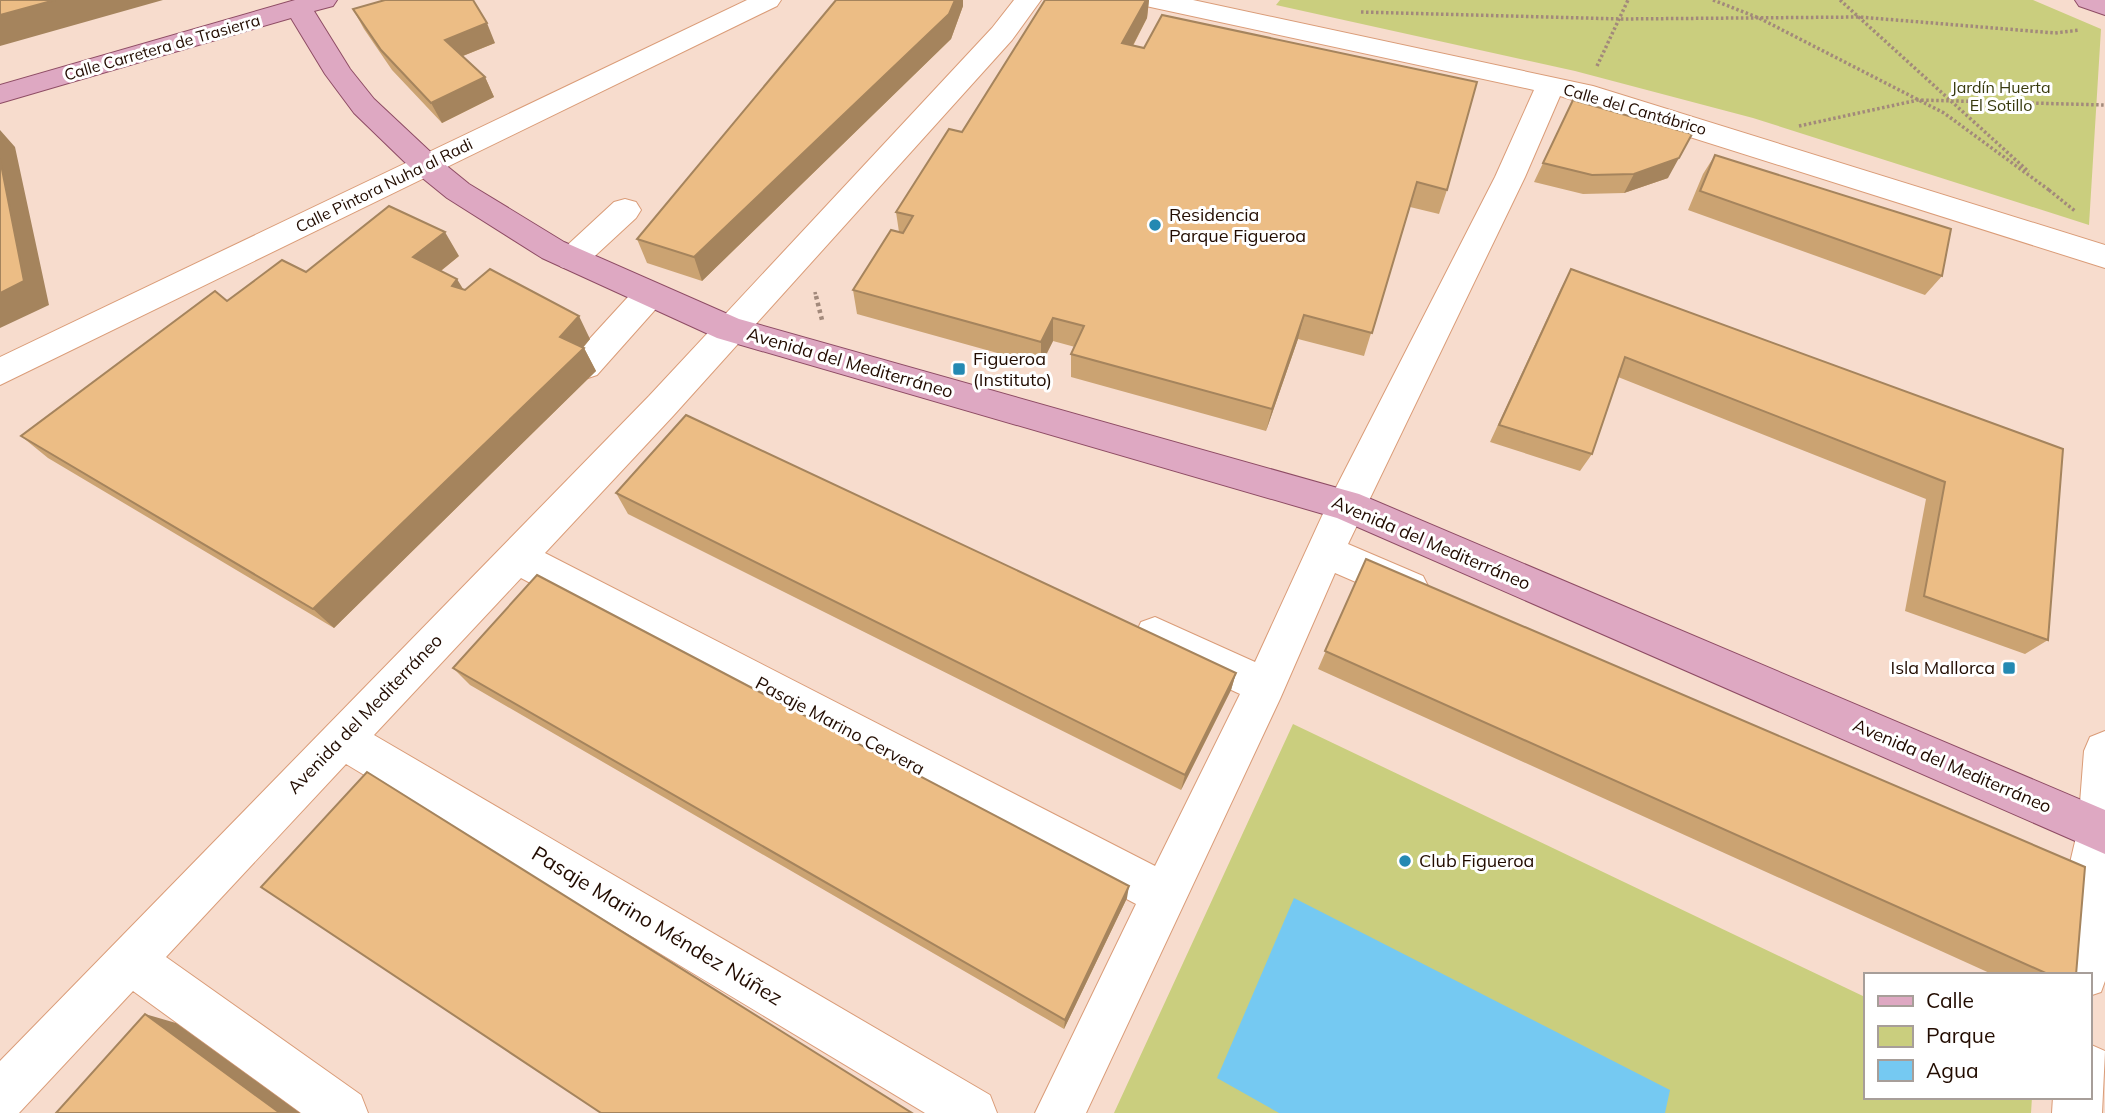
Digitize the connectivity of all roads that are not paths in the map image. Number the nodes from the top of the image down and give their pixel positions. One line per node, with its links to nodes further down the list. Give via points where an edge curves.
1 (768, 0): 11 (street, Calle Pintora Nuha al Radi)
2 (1003, 0): 8 (street, via 1007,10)
3 (1028, 0): 8 (street, Avenida del Mediterráneo)
4 (1154, 0): 9 (street, Calle del Cantábrico)
5 (2088, 0): 7 (main road)
6 (306, 3): 10 (main road, Calle Carretera de Trasierra); 11 (main road, via 339,74 364,106)
7 (2099, 18)
8 (1002, 34): 18 (street, Avenida del Mediterráneo)
9 (1551, 85): 15 (street, Calle del Cantábrico, via 1700,127); 23 (street, via 1510,177)
10 (0, 94)
11 (426, 165): 12 (street, Calle Pintora Nuha al Radi); 16 (main road, via 509,225)
12 (347, 203): 14 (street); 20 (street, Calle Pintora Nuha al Radi)
13 (625, 210): 16 (street)
14 (370, 228)
15 (2105, 257)
16 (572, 258): 17 (main road)
17 (650, 293): 18 (main road); 19 (street)
18 (729, 329): 21 (street, Avenida del Mediterráneo); 23 (main road, Avenida del Mediterráneo)
19 (585, 366)
20 (0, 372)
21 (661, 406): 22 (street); 25 (street, Avenida del Mediterráneo)
22 (699, 424)
23 (1346, 505): 24 (street); 31 (main road, Avenida del Mediterráneo)
24 (1326, 552): 26 (street); 28 (street)
25 (516, 557): 29 (street, Avenida del Mediterráneo); 32 (street, Pasaje Marino Cervera)
26 (1440, 602)
27 (1126, 622): 28 (street)
28 (1265, 686): 32 (street)
29 (341, 738): 33 (street, Avenida del Mediterráneo); 37 (street, Pasaje Marino Méndez Núñez)
30 (2105, 751): 31 (street)
31 (2103, 831): 34 (street, via 2069,876)
32 (1165, 895): 38 (street)
33 (131, 961): 35 (street, Avenida del Mediterráneo); 36 (street)
34 (2084, 973)
35 (0, 1097)
36 (344, 1113)
37 (972, 1113)
38 (1060, 1113)

